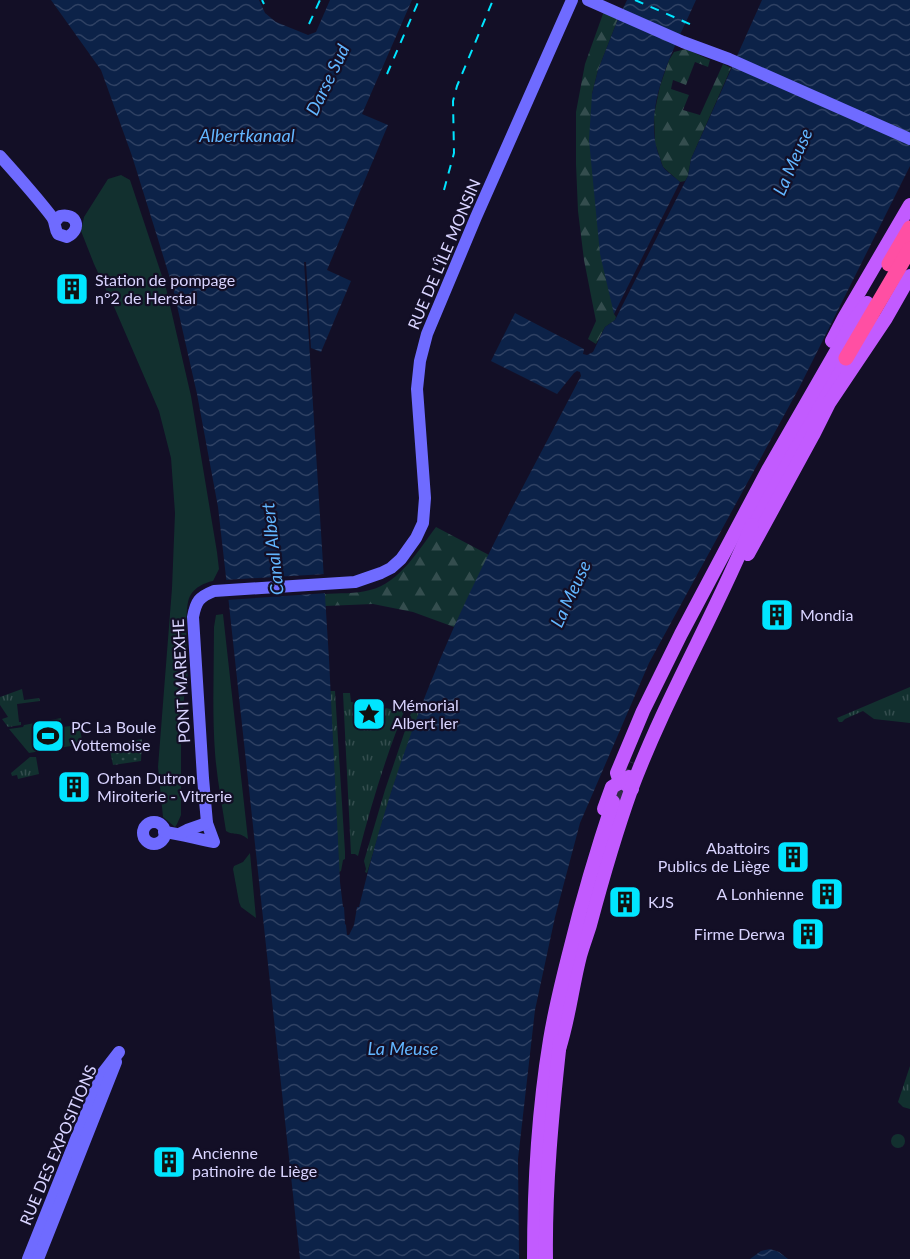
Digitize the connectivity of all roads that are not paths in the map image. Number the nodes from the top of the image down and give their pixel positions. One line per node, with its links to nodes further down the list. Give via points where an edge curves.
1 (572, 0): 14 (street, RUE DE L'ÎLE MONSIN, via 427,334 417,389 425,498 423,523 391,568 355,582)
2 (588, 0): 3 (street)
3 (910, 139)
4 (0, 156): 6 (street)
5 (910, 205): 12 (main road, via 844,318)
6 (55, 222)
7 (910, 228): 10 (highway)
8 (910, 249): 11 (highway)
9 (910, 276): 15 (main road, via 829,403)
10 (867, 303): 12 (main road); 16 (main road, via 759,496 666,675)
11 (846, 358): 13 (main road)
12 (791, 430): 17 (main road, via 652,690 617,773)
13 (752, 525): 15 (main road); 16 (main road, via 672,676)
14 (329, 584): 18 (street, PONT MAREXHE, via 217,591 199,599 194,617)
15 (701, 637): 16 (main road)
16 (633, 765): 17 (main road)
17 (627, 785): 21 (main road); 22 (main road, via 615,784 611,790 580,885)
18 (207, 823): 20 (street); 20 (street, via 214,842)
19 (164, 832): 20 (street)
20 (179, 834)
21 (589, 928): 23 (main road); 28 (main road, via 560,1102)
22 (557, 1003): 23 (main road, via 586,887 616,802 580,931); 26 (main road, via 539,1123)
23 (559, 1049): 27 (main road, via 546,1191)
24 (28, 1259): 25 (street, RUE DES EXPOSITIONS, via 102,1074 119,1052)
25 (38, 1259)
26 (534, 1259)
27 (546, 1259)
28 (552, 1259)

